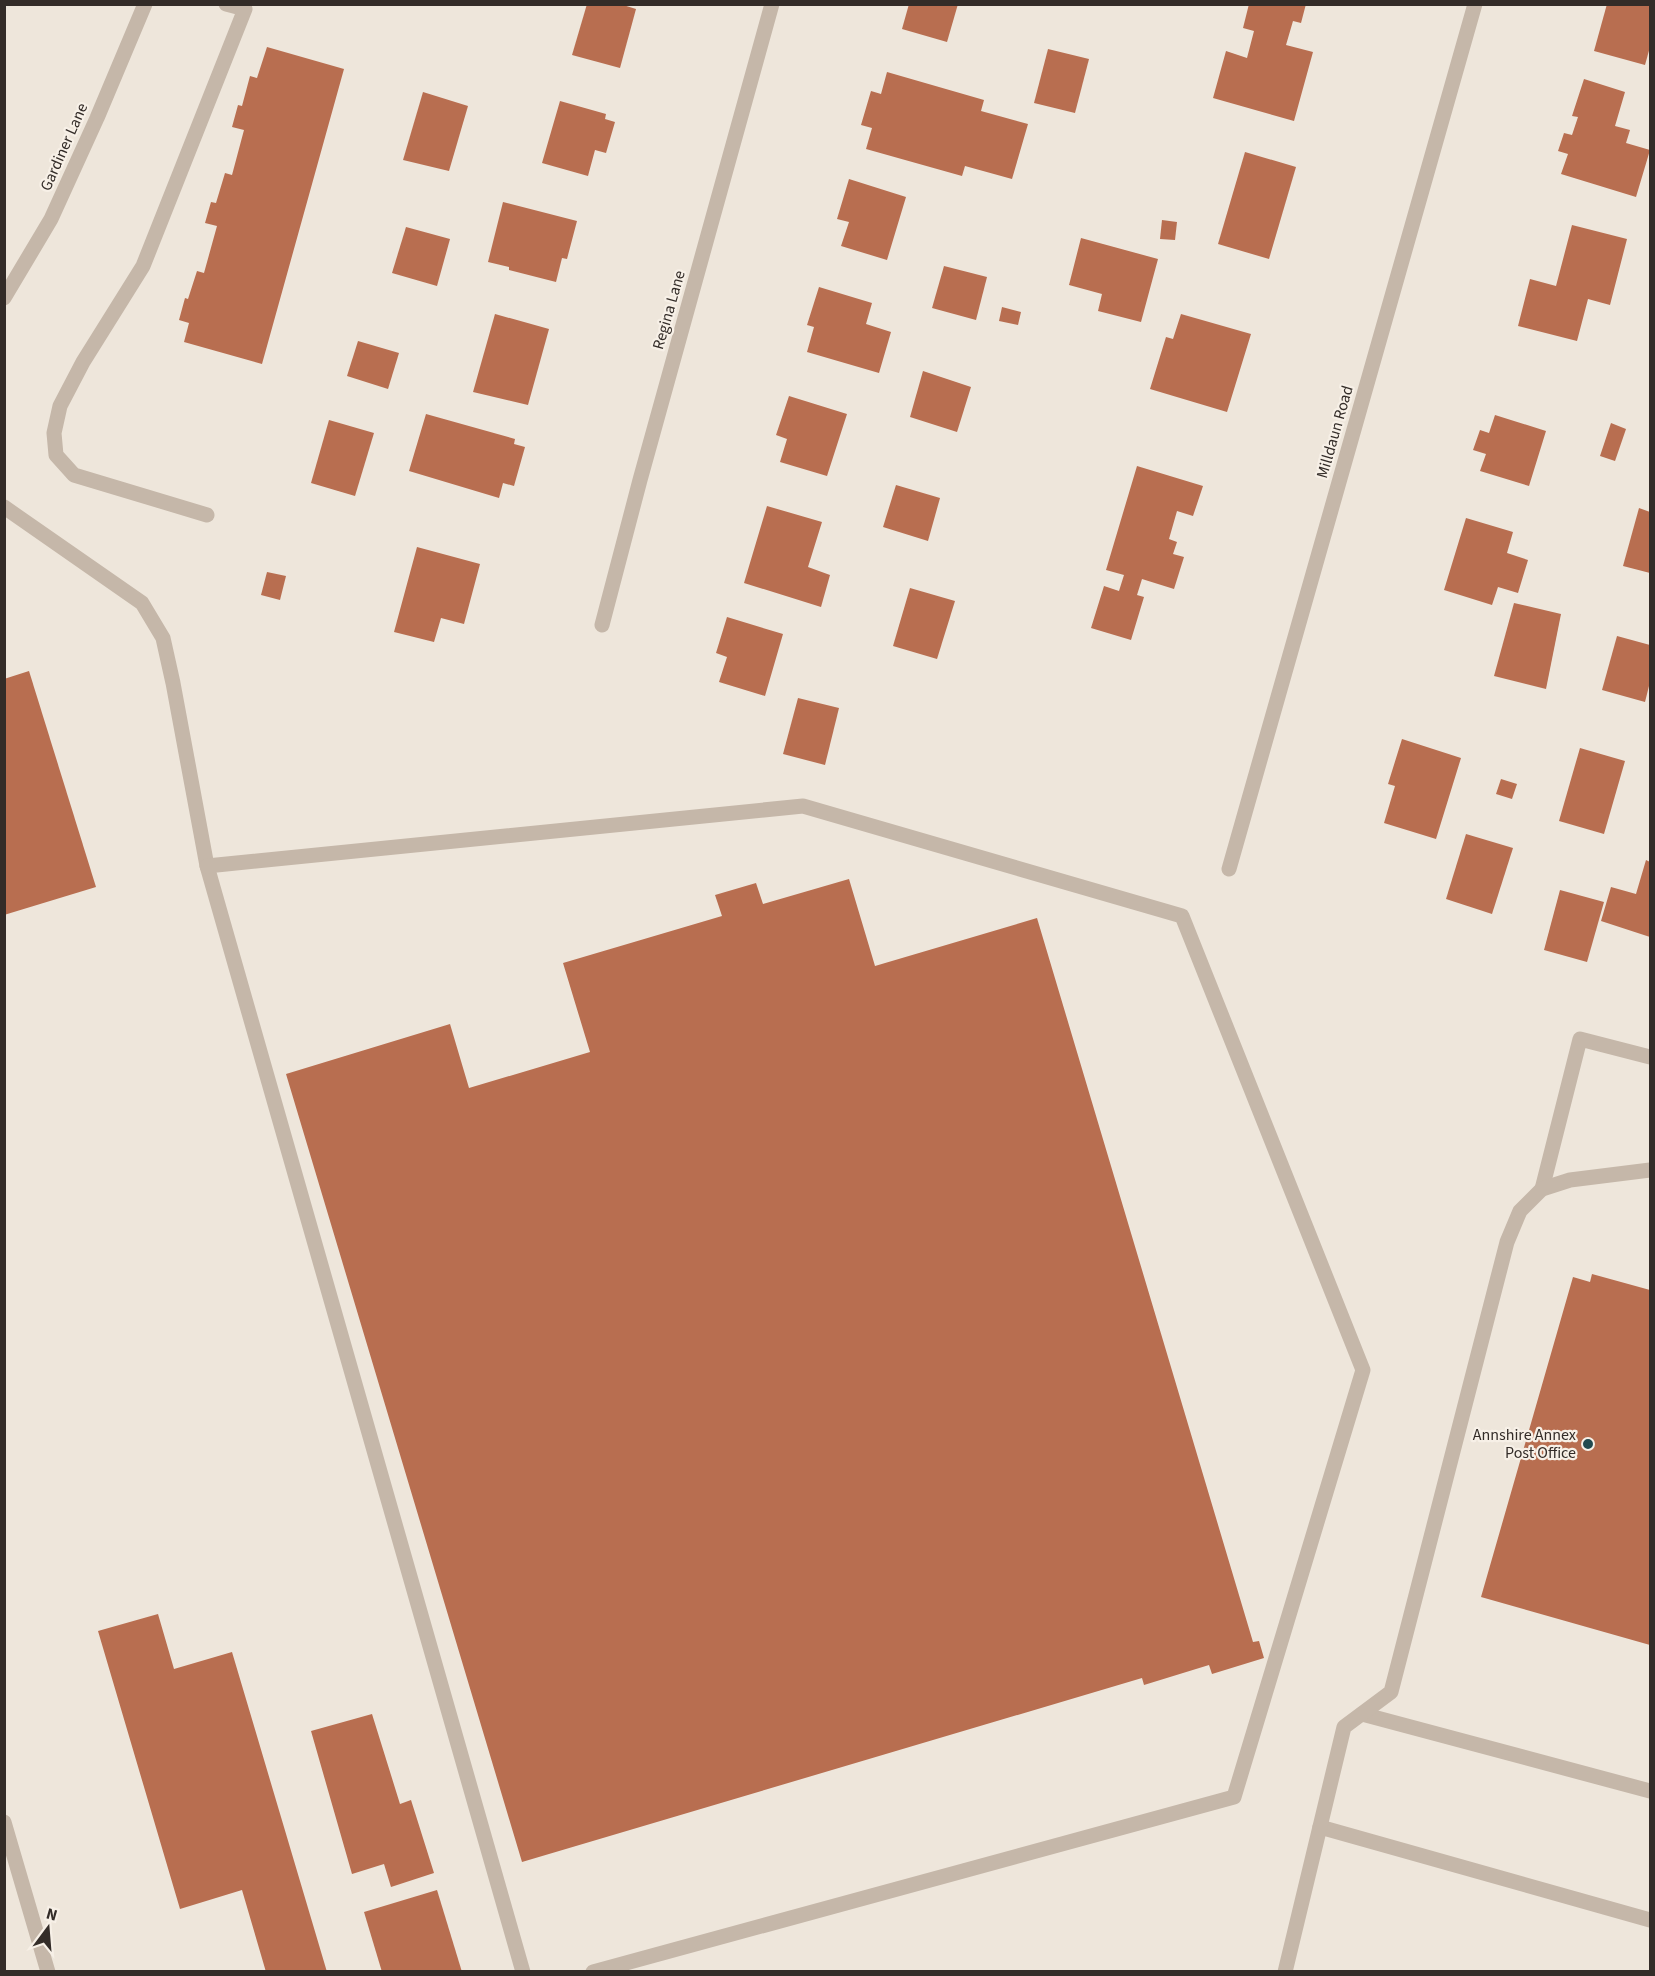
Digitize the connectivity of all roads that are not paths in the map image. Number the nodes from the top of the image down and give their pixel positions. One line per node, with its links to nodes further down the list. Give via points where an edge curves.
1 (145, 4): 6 (street, Gardiner Lane, via 51,219)
2 (226, 4): 5 (street)
3 (772, 4): 9 (street, Regina Lane)
4 (1475, 4): 11 (street, Milldaun Road)
5 (246, 7): 8 (street, via 142,266 83,362 60,406 54,433 56,455 74,475)
6 (4, 298)
7 (4, 507): 10 (street, via 142,603 158,630 173,683)
8 (207, 515)
9 (602, 625)
10 (207, 866): 21 (street); 22 (street, via 803,806 1182,916 1363,1370 1234,1797)
11 (1229, 869)
12 (1650, 1057): 14 (street, via 1580,1039)
13 (1650, 1170): 14 (street, via 1570,1180)
14 (1542, 1189): 15 (street, via 1520,1211 1507,1242 1391,1692)
15 (1362, 1713): 16 (street); 18 (street, via 1344,1727)
16 (1650, 1791)
17 (4, 1822): 20 (street)
18 (1320, 1827): 19 (street); 23 (street)
19 (1650, 1920)
20 (48, 1971)
21 (523, 1971)
22 (593, 1971)
23 (1285, 1971)

